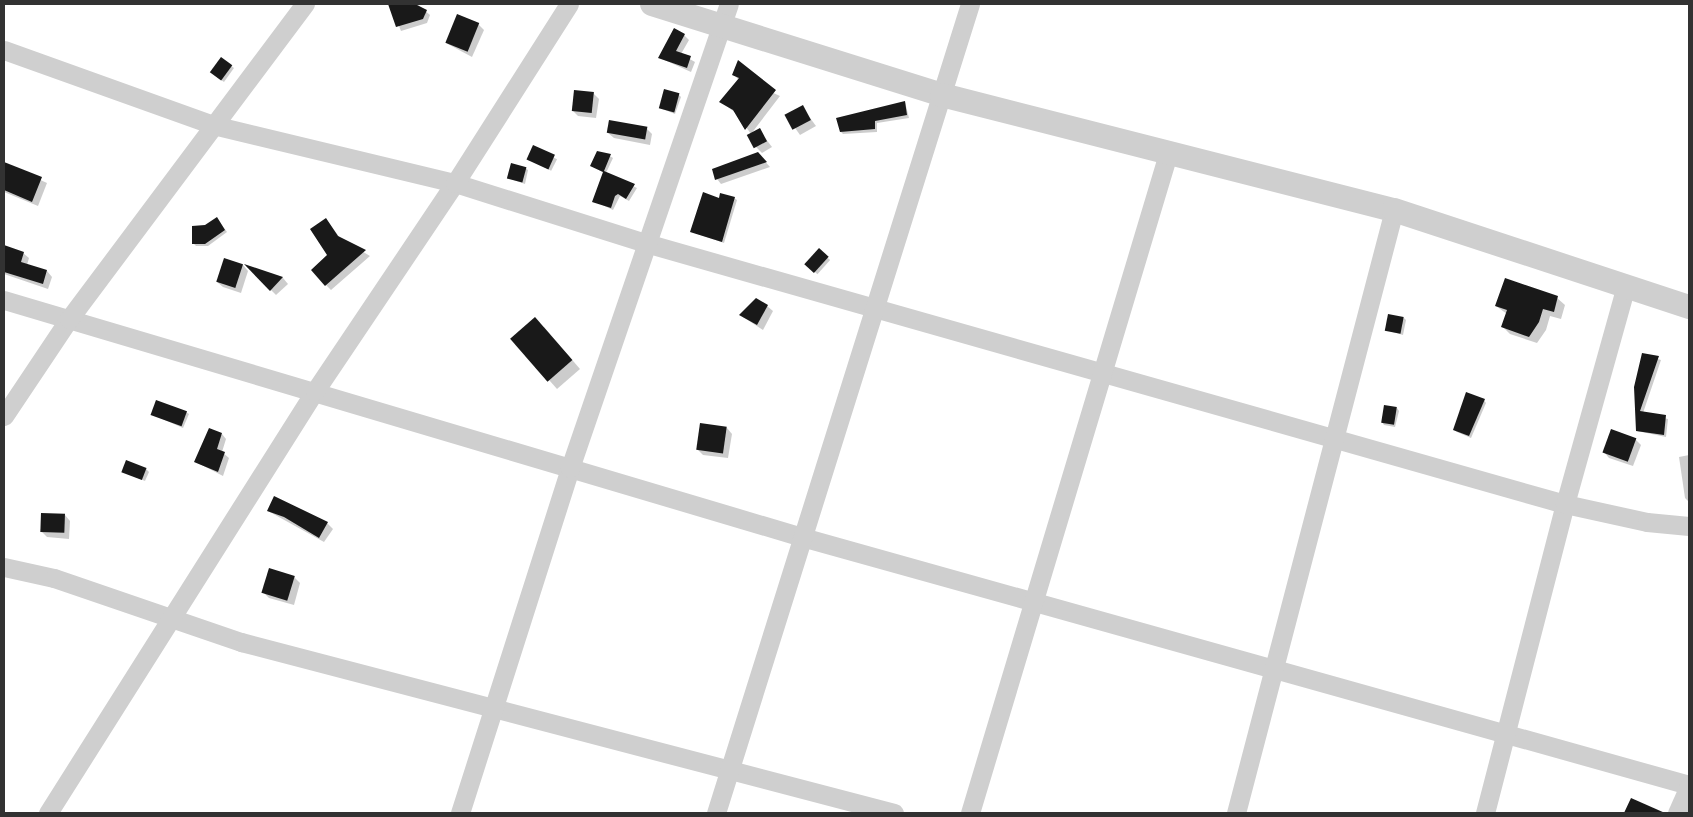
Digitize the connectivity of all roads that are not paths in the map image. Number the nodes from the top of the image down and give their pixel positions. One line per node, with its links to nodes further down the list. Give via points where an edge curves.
1 (306, 4): 8 (street)
2 (569, 4): 10 (street)
3 (652, 4): 5 (street)
4 (970, 4): 7 (street)
5 (725, 15): 7 (street); 12 (street)
6 (4, 50): 8 (street)
7 (942, 95): 9 (street); 16 (street)
8 (213, 125): 10 (street); 17 (street)
9 (1168, 154): 11 (street); 18 (street)
10 (455, 183): 12 (street); 19 (street)
11 (1394, 210): 13 (street); 21 (street)
12 (649, 244): 16 (street); 22 (street)
13 (1626, 286): 15 (street); 23 (street)
14 (4, 300): 17 (street)
15 (1689, 307)
16 (875, 309): 18 (street); 25 (street)
17 (69, 319): 19 (street); 20 (street)
18 (1103, 371): 21 (street); 27 (street)
19 (315, 391): 22 (street); 28 (street)
20 (4, 416)
21 (1336, 437): 23 (street); 29 (street)
22 (570, 468): 25 (street); 30 (street)
23 (1565, 504): 24 (street, via 1647,522); 31 (street)
24 (1689, 526)
25 (802, 537): 27 (street); 32 (street)
26 (4, 567): 28 (street, via 54,578)
27 (1034, 602): 29 (street); 38 (street)
28 (173, 619): 30 (street, via 241,642); 34 (street)
29 (1275, 669): 31 (street); 39 (street)
30 (496, 707): 32 (street); 35 (street)
31 (1506, 734): 33 (street); 40 (street)
32 (730, 768): 36 (street); 37 (street)
33 (1689, 785): 41 (street)
34 (48, 813)
35 (460, 813)
36 (716, 813)
37 (894, 813)
38 (970, 813)
39 (1236, 813)
40 (1485, 813)
41 (1677, 813)

